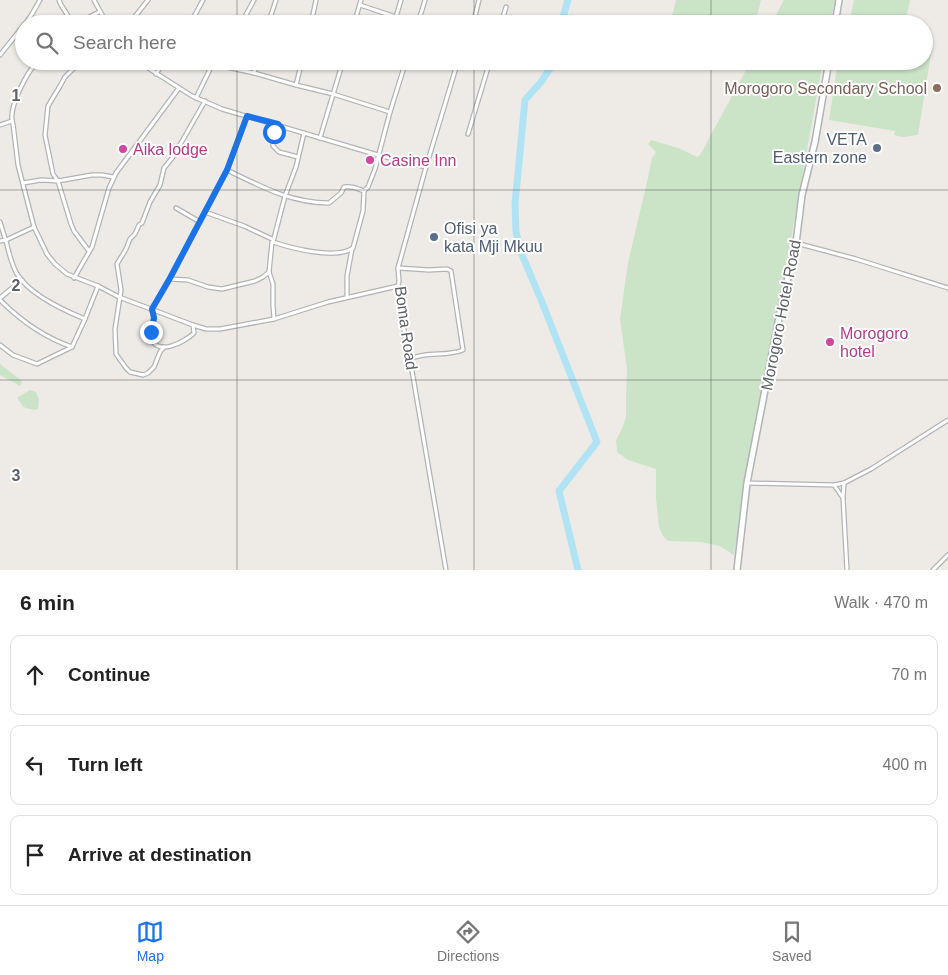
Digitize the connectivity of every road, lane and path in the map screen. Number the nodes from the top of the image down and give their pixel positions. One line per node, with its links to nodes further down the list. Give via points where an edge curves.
1 (40, 0): 17 (street)
2 (59, 0): 18 (street)
3 (94, 0): 16 (street)
4 (148, 0): 21 (street)
5 (203, 0): 22 (street)
6 (254, 0): 23 (street)
7 (276, 0): 24 (street)
8 (316, 0): 25 (street)
9 (361, 0): 14 (street)
10 (401, 0): 28 (street)
11 (425, 0): 29 (street)
12 (478, 0): 30 (street)
13 (839, 0): 32 (street)
14 (360, 5): 26 (street); 27 (street)
15 (506, 8): 31 (street)
16 (100, 12): 19 (street); 20 (street)
17 (31, 15)
18 (68, 15)
19 (94, 15)
20 (102, 15)
21 (136, 15)
22 (195, 15)
23 (246, 15)
24 (271, 15)
25 (312, 15)
26 (357, 15)
27 (390, 15)
28 (397, 15)
29 (420, 15)
30 (475, 15)
31 (504, 15)
32 (836, 15)
33 (15, 36): 34 (street)
34 (0, 55)
35 (32, 70): 57 (street, via 20,90)
36 (71, 70): 68 (street, via 48,106 45,134 53,174)
37 (150, 70): 49 (street)
38 (158, 70): 49 (street)
39 (209, 70): 53 (street)
40 (243, 70): 48 (street)
41 (255, 70): 48 (street)
42 (300, 70): 50 (street)
43 (340, 70): 52 (street)
44 (403, 70): 55 (street)
45 (455, 70): 65 (street, Boma Road)
46 (487, 70): 61 (street)
47 (828, 70): 80 (street, Morogoro Hotel Road, via 816,142 802,195)
48 (254, 73): 50 (street)
49 (156, 74): 51 (street)
50 (296, 85): 52 (street)
51 (179, 88): 53 (street); 67 (street)
52 (333, 94): 55 (street); 62 (street)
53 (196, 98): 54 (street)
54 (205, 102): 56 (street); 93 (street, via 164,168 160,185 142,223 117,264)
55 (390, 112): 63 (street)
56 (247, 116): 58 (street); 66 (street)
57 (12, 121): 59 (street); 69 (street)
58 (278, 124): 60 (street); 64 (street, via 273,146 279,152)
59 (0, 125)
60 (304, 133): 62 (street); 64 (street)
61 (468, 134)
62 (320, 138): 63 (street)
63 (378, 155): 65 (street); 70 (street)
64 (298, 157): 71 (street)
65 (426, 167): 85 (street, Boma Road)
66 (227, 170): 71 (street); 73 (street)
67 (113, 178): 68 (street, via 92,175); 82 (street)
68 (58, 181): 69 (street); 82 (street, via 74,231)
69 (22, 183): 76 (street)
70 (364, 191): 71 (street, via 353,186 344,187 328,203); 81 (street, via 363,212)
71 (286, 196): 79 (street)
72 (176, 208): 75 (street)
73 (205, 212): 75 (street); 79 (street)
74 (0, 222): 77 (street)
75 (200, 222): 88 (street)
76 (34, 227): 77 (street); 87 (street, via 47,254)
77 (6, 240): 78 (street); 89 (street, via 8,254)
78 (0, 241)
79 (273, 241): 83 (street, via 308,250); 86 (street)
80 (796, 244): 92 (street); 105 (street, Morogoro Hotel Road)
81 (353, 248): 83 (street); 84 (street)
82 (90, 252): 87 (street)
83 (341, 252): 84 (street)
84 (350, 260): 94 (street)
85 (398, 268): 91 (street, Boma Road); 103 (street, via 451,271 464,348 456,353)
86 (269, 272): 88 (street, via 255,280 222,289); 98 (street, via 273,284)
87 (74, 278): 90 (street)
88 (170, 278): 96 (street)
89 (22, 280): 95 (street); 97 (street, via 48,301)
90 (98, 286): 93 (street); 97 (street)
91 (398, 286): 94 (street); 103 (street, Boma Road)
92 (948, 288)
93 (119, 297): 96 (street); 102 (street, via 115,348 126,368 130,372 147,374)
94 (347, 297): 98 (street)
95 (0, 299): 101 (street, via 20,320)
96 (152, 309): 99 (street); 102 (street, via 152,341)
97 (85, 319): 101 (street)
98 (274, 319): 99 (street, via 220,329)
99 (193, 326): 102 (street, via 194,333 187,339 172,347)
100 (0, 345): 101 (street, via 13,355 37,364)
101 (72, 347)
102 (164, 347)
103 (410, 359): 110 (street, Boma Road)
104 (948, 420): 106 (street)
105 (747, 483): 107 (street); 111 (street, Morogoro Hotel Road)
106 (844, 483): 107 (street); 108 (street)
107 (834, 485): 108 (street)
108 (843, 498): 112 (street)
109 (948, 555): 113 (street)
110 (446, 570)
111 (737, 570)
112 (847, 570)
113 (933, 570)

